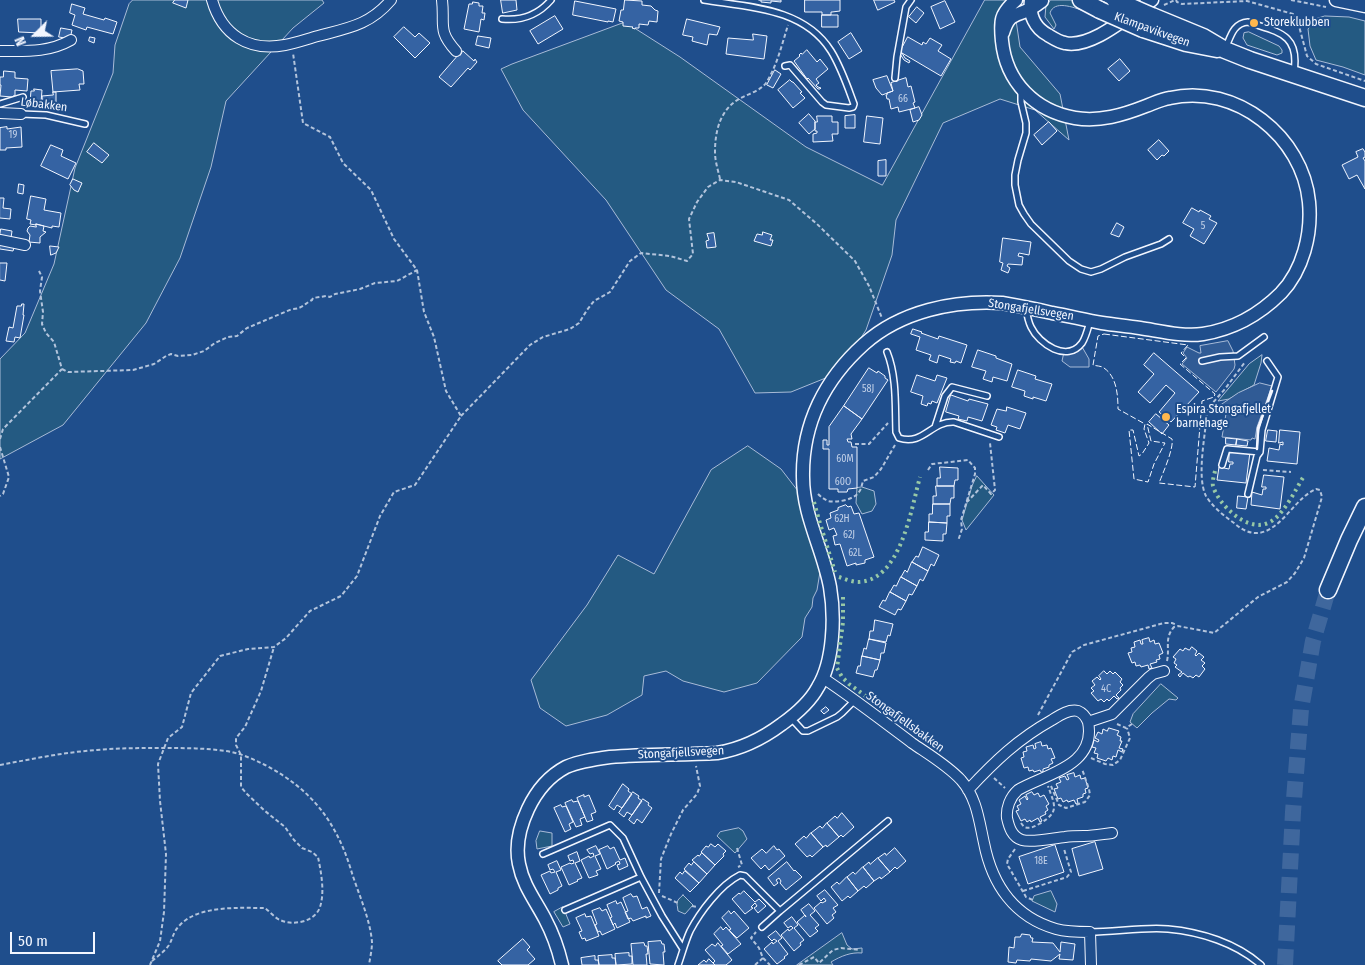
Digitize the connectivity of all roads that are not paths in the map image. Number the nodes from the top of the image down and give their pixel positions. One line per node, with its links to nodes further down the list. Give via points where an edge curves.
1 (212, 0): 2 (street, via 218,17 233,35 271,47 354,27 376,16)
2 (391, 0)
3 (442, 0): 19 (street, via 445,36)
4 (551, 0): 14 (lane, via 531,16 518,20)
5 (704, 0): 20 (lane, via 772,11 806,25 830,49 844,76 853,107 826,105 790,65)
6 (911, 0): 22 (lane, via 906,7)
7 (1016, 0): 15 (street, Stongafjellsvegen, via 1002,16)
8 (1082, 0): 13 (main road, Klampavikvegen, bridge, via 1100,10)
9 (1115, 0): 13 (main road, Klampavikvegen, bridge)
10 (1336, 0): 12 (street)
11 (1036, 3): 13 (street, via 1044,27 1054,39 1072,44 1089,41); 15 (street, via 1013,16)
12 (1365, 6)
13 (1149, 15): 17 (main road, Klampavikvegen, via 1186,43)
14 (502, 19)
15 (1002, 38): 23 (street, Stongafjellsvegen, via 1006,62)
16 (71, 40): 18 (street, via 51,49)
17 (1225, 50): 21 (main road, Klampavikvegen); 21 (lane, via 1232,31 1243,23 1281,33 1294,52)
18 (0, 51)
19 (456, 51)
20 (785, 66)
21 (1293, 75): 25 (main road, Klampavikvegen)
22 (895, 78)
23 (1021, 90): 30 (lane, Stongafjellsvegen, via 1026,133 1015,185 1019,205 1031,224 1069,261 1091,272); 34 (street, Stongafjellsvegen, via 1044,107 1076,118 1113,117 1180,96 1204,96 1232,103 1259,117 1278,134 1293,153 1304,177 1310,215 1303,255 1292,279 1257,314 1231,327 1202,334)
24 (23, 97): 26 (lane, Løbakken)
25 (1364, 97)
26 (0, 104)
27 (0, 113): 28 (street, Løbakken)
28 (21, 114): 29 (lane, Løbakken, via 46,115)
29 (85, 124)
30 (1169, 239)
31 (0, 240): 32 (street)
32 (24, 245)
33 (1026, 308): 34 (street, Stongafjellsvegen); 34 (lane, via 1032,329 1054,350 1073,350 1081,344); 48 (street, Stongafjellsvegen, via 987,302 948,306 910,316 887,327 860,348 836,374 820,401 806,440 803,471 807,511 825,567 832,602 832,638)
34 (1090, 321)
35 (1264, 337): 37 (lane, via 1238,356)
36 (887, 352): 40 (lane, via 894,374 896,432 899,438 919,438)
37 (1202, 361)
38 (1268, 361): 42 (lane, via 1278,377 1262,430)
39 (987, 396): 40 (lane, via 952,387)
40 (935, 427): 41 (lane, via 954,422)
41 (999, 437)
42 (1260, 452): 43 (lane, via 1227,448); 44 (lane)
43 (1222, 465)
44 (1248, 494)
45 (1365, 507): 46 (main road)
46 (1328, 590)
47 (1164, 670): 51 (street, via 1148,678 1112,714)
48 (823, 678): 49 (street, Stongafjellsbakken); 50 (street, Stongafjellsvegen, via 811,698)
49 (854, 701): 50 (lane, via 842,714 808,731 803,731); 52 (street, Stongafjellsbakken, via 948,769)
50 (790, 718): 62 (street, Stongafjellsvegen, via 758,740 730,751 586,760 564,768 543,785 532,799 520,830 518,863 522,878 553,933)
51 (1088, 722): 52 (street, via 1083,714 1068,712 1035,730 1010,747); 54 (street, via 1089,738 1080,756 1066,767 1018,790 1012,795 1007,815 1011,831 1023,840)
52 (968, 790): 60 (street, Stongafjellsbakken, via 991,870 1009,900 1044,924 1072,932)
53 (888, 821): 58 (lane)
54 (1112, 833)
55 (542, 854): 56 (lane, via 610,825 623,838)
56 (641, 877): 57 (lane); 61 (lane)
57 (565, 910)
58 (780, 910): 59 (lane); 61 (lane, via 740,875 711,901 698,918)
59 (762, 927)
60 (1090, 932): 64 (street); 65 (lane, Stongafjellsbakken, via 1167,929 1198,934 1232,946)
61 (683, 949): 63 (lane)
62 (562, 965)
63 (678, 965)
64 (1091, 965)
65 (1261, 965)

